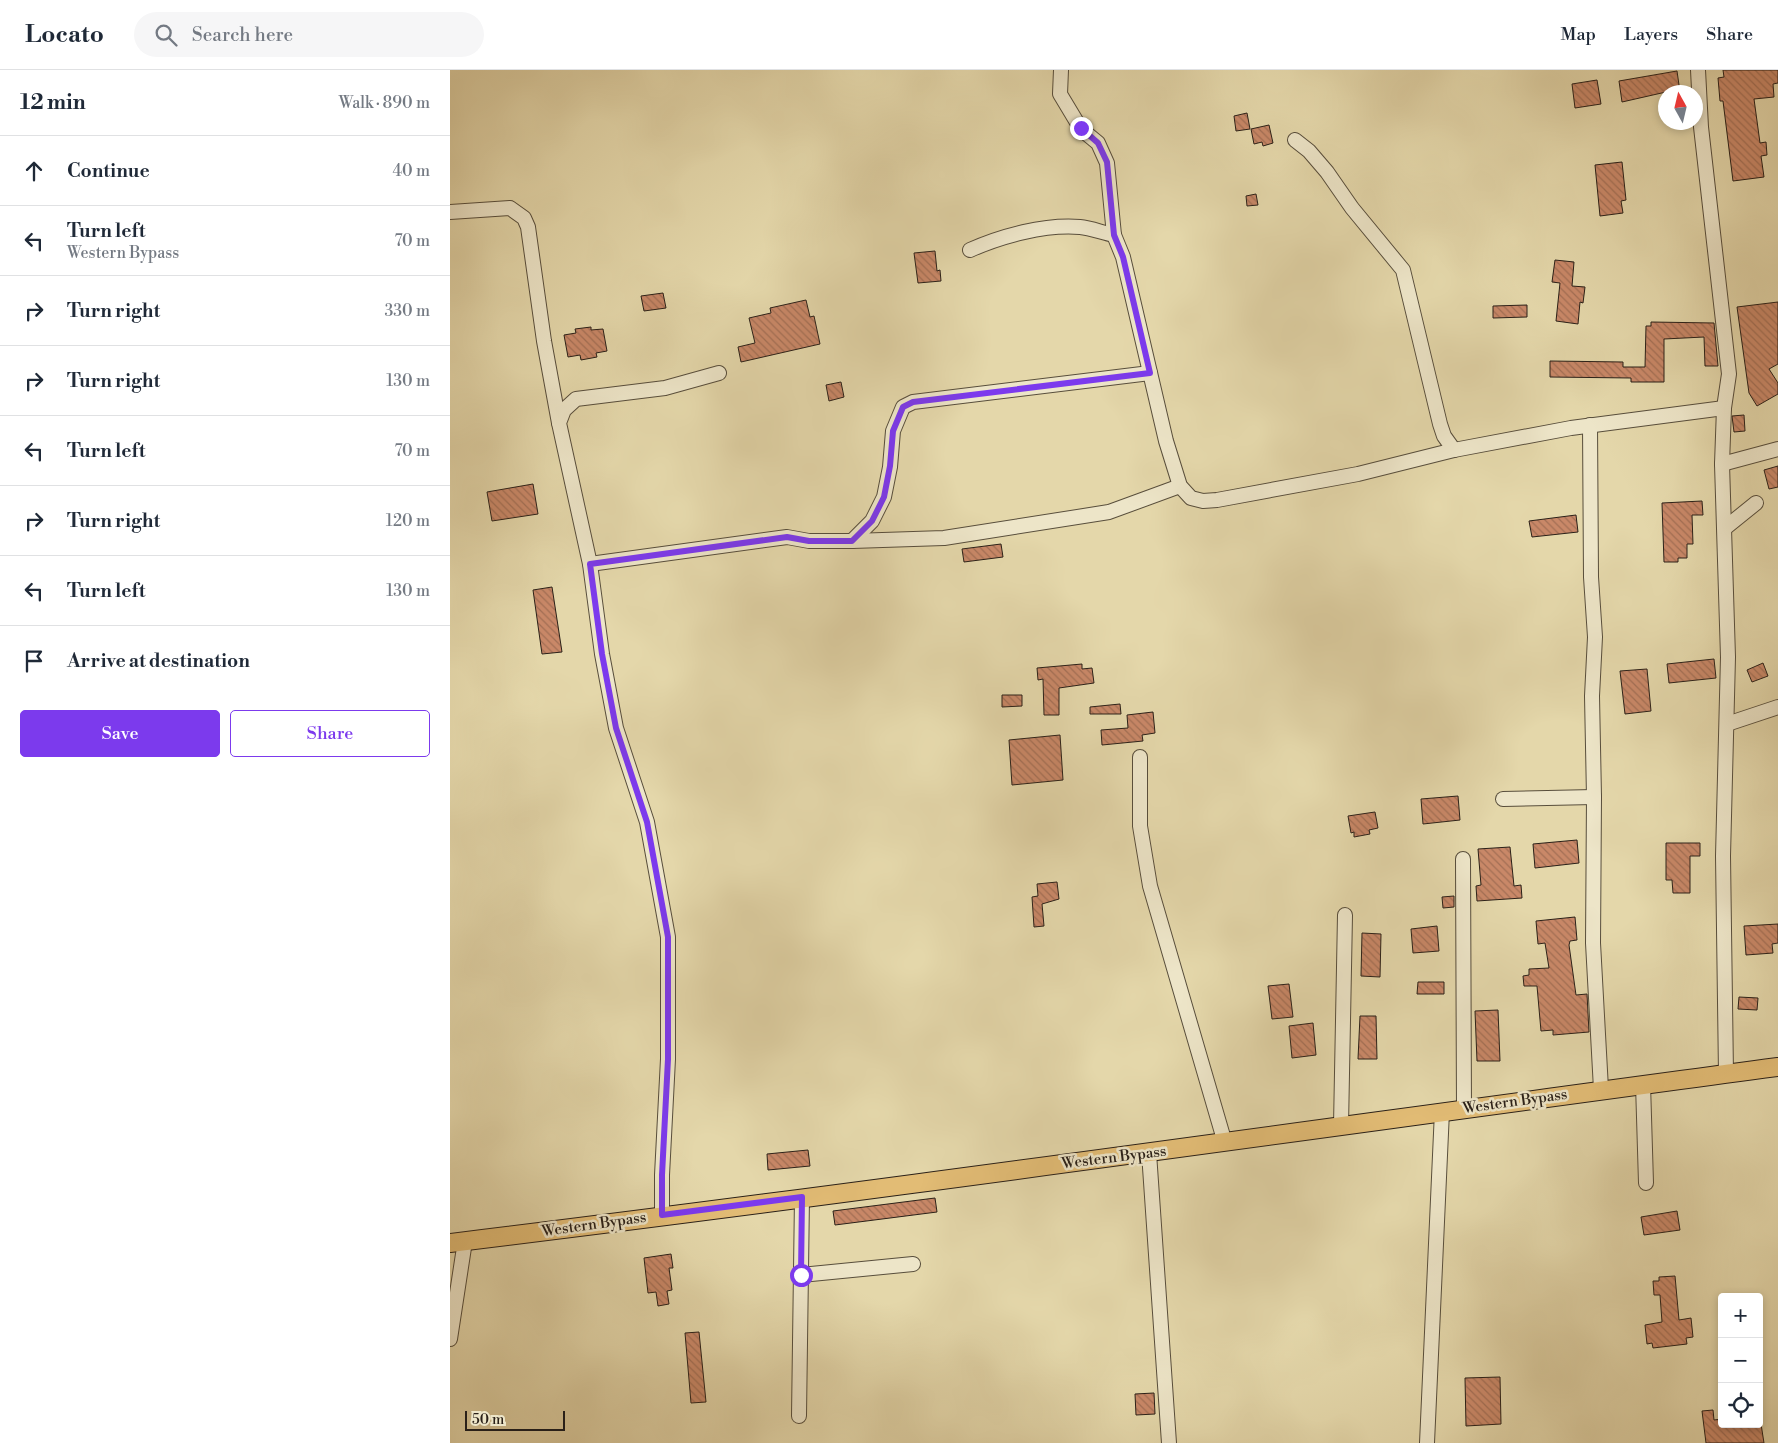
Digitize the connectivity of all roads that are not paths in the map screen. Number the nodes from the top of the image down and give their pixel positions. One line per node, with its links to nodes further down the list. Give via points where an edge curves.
1 (1061, 70): 5 (street, via 1060,94 1077,123 1098,143 1107,162)
2 (1698, 70): 9 (street, via 1701,127 1729,374)
3 (1295, 140): 13 (street, via 1309,150 1403,270 1440,424)
4 (450, 212): 10 (street, via 510,208 524,218)
5 (1114, 235): 6 (street, via 1063,226 998,238); 8 (street, via 1123,257)
6 (970, 250)
7 (719, 373): 10 (street, via 666,388 576,399 564,410)
8 (1150, 373): 15 (street); 18 (street, via 913,402 903,407 893,431 884,497 872,521)
9 (1724, 408): 11 (street); 14 (street)
10 (559, 423): 19 (street)
11 (1590, 425): 13 (street); 23 (street, via 1591,577 1596,637 1592,696)
12 (1778, 449): 14 (street)
13 (1454, 450): 15 (street, via 1358,474 1217,500 1191,498)
14 (1722, 464): 17 (street)
15 (1180, 486): 18 (street, via 1109,512 944,538)
16 (1756, 503): 17 (street)
17 (1725, 528): 21 (street)
18 (852, 541): 19 (street, via 809,541 787,537)
19 (590, 564): 38 (street, via 616,728 647,822 668,937 668,1059)
20 (1778, 707): 21 (street)
21 (1727, 724): 28 (street, via 1723,856)
22 (1140, 757): 34 (street, via 1140,826 1150,886)
23 (1594, 797): 24 (street); 30 (street, via 1593,943)
24 (1503, 799)
25 (1463, 859): 31 (street)
26 (1345, 915): 33 (street)
27 (1778, 1067): 28 (main road, Western Bypass)
28 (1726, 1074): 29 (main road, Western Bypass)
29 (1643, 1084): 30 (main road, Western Bypass); 36 (street)
30 (1601, 1089): 31 (main road, Western Bypass)
31 (1464, 1108): 32 (main road, Western Bypass)
32 (1442, 1112): 33 (main road, Western Bypass); 45 (street)
33 (1341, 1126): 34 (main road, Western Bypass)
34 (1225, 1143): 35 (main road, Western Bypass)
35 (1149, 1153): 37 (main road, Western Bypass); 44 (street)
36 (1646, 1182)
37 (802, 1197): 38 (main road, Western Bypass); 41 (street)
38 (662, 1215): 39 (main road, Western Bypass)
39 (457, 1242): 42 (street)
40 (913, 1264): 41 (street)
41 (801, 1275): 43 (street)
42 (450, 1338)
43 (799, 1416)
44 (1169, 1443)
45 (1427, 1443)

